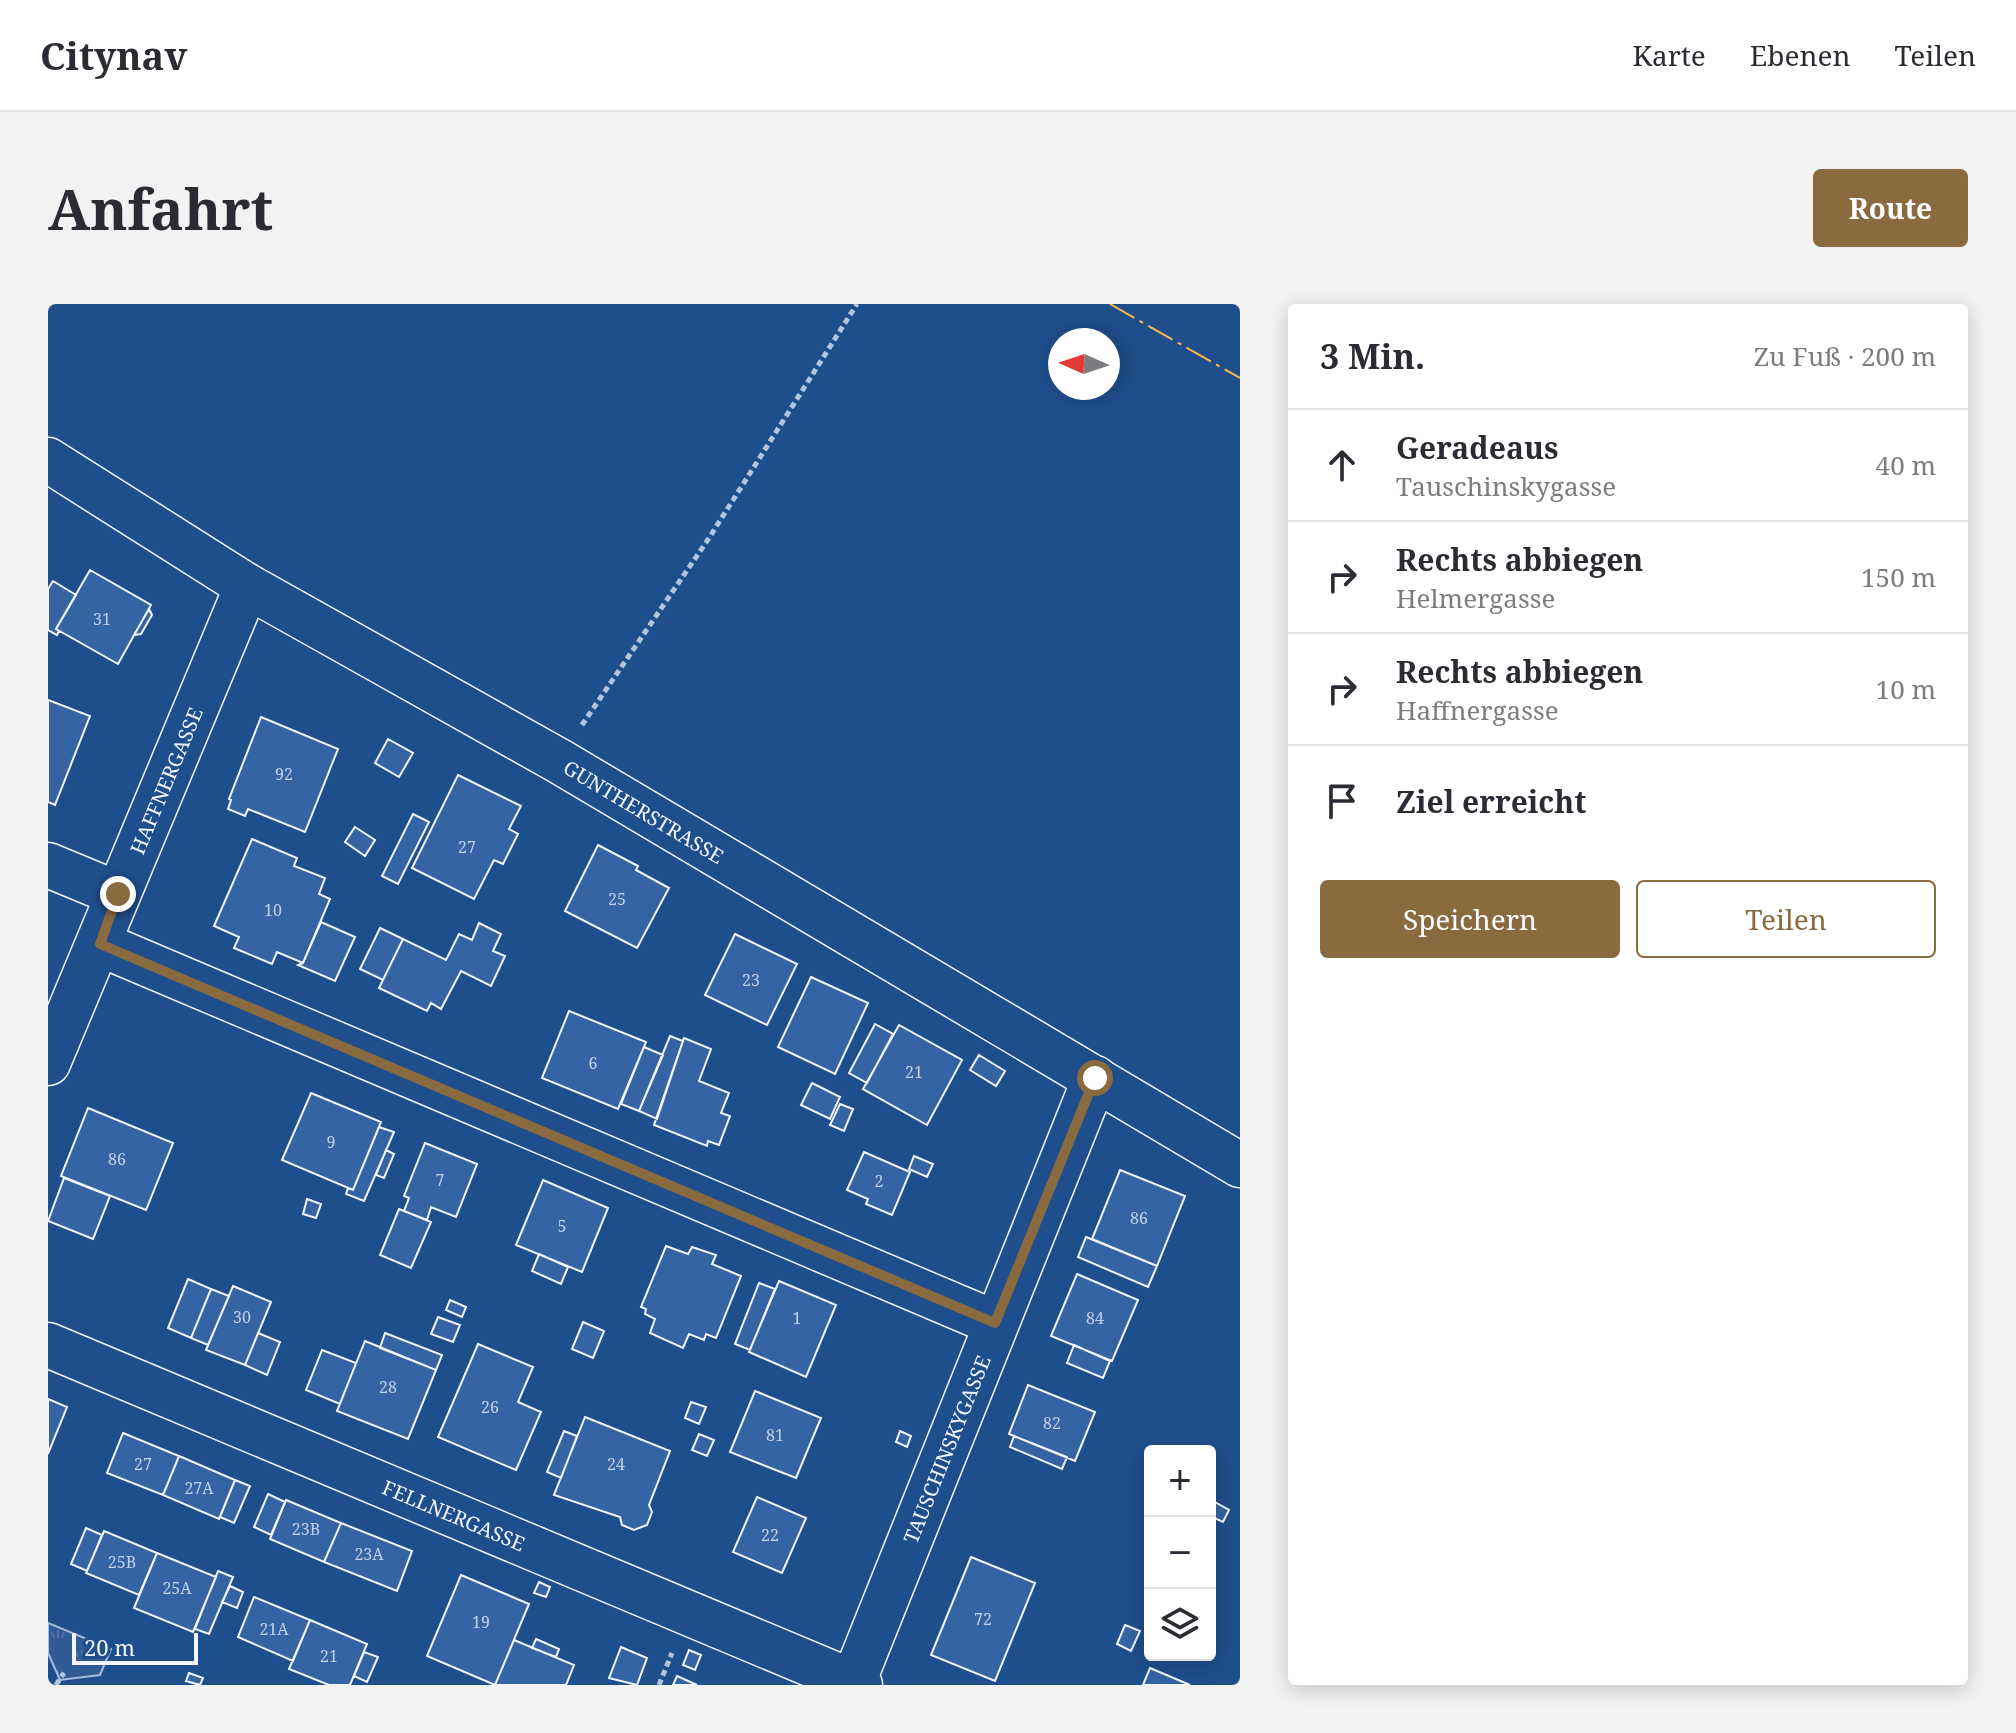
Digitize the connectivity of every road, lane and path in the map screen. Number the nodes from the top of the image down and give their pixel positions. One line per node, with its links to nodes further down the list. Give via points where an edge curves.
1 (857, 304): 4 (path, via 709,538)
2 (48, 460): 3 (street, GUNTHERSTRASSE)
3 (247, 586): 6 (street, HAFFNERGASSE); 9 (street, GUNTHERSTRASSE, via 559,761)
4 (576, 734)
5 (48, 865): 6 (street)
6 (118, 894): 7 (street, HAFFNERGASSE)
7 (100, 944): 8 (street, HAFFNERGASSE); 11 (street)
8 (48, 1063)
9 (1095, 1078): 10 (street, GUNTHERSTRASSE); 11 (street, TAUSCHINSKYGASSE)
10 (1240, 1165)
11 (995, 1323): 14 (street, TAUSCHINSKYGASSE)
12 (48, 1345): 14 (street, FELLNERGASSE)
13 (64, 1673): 15 (path)
14 (855, 1684)
15 (56, 1685)

